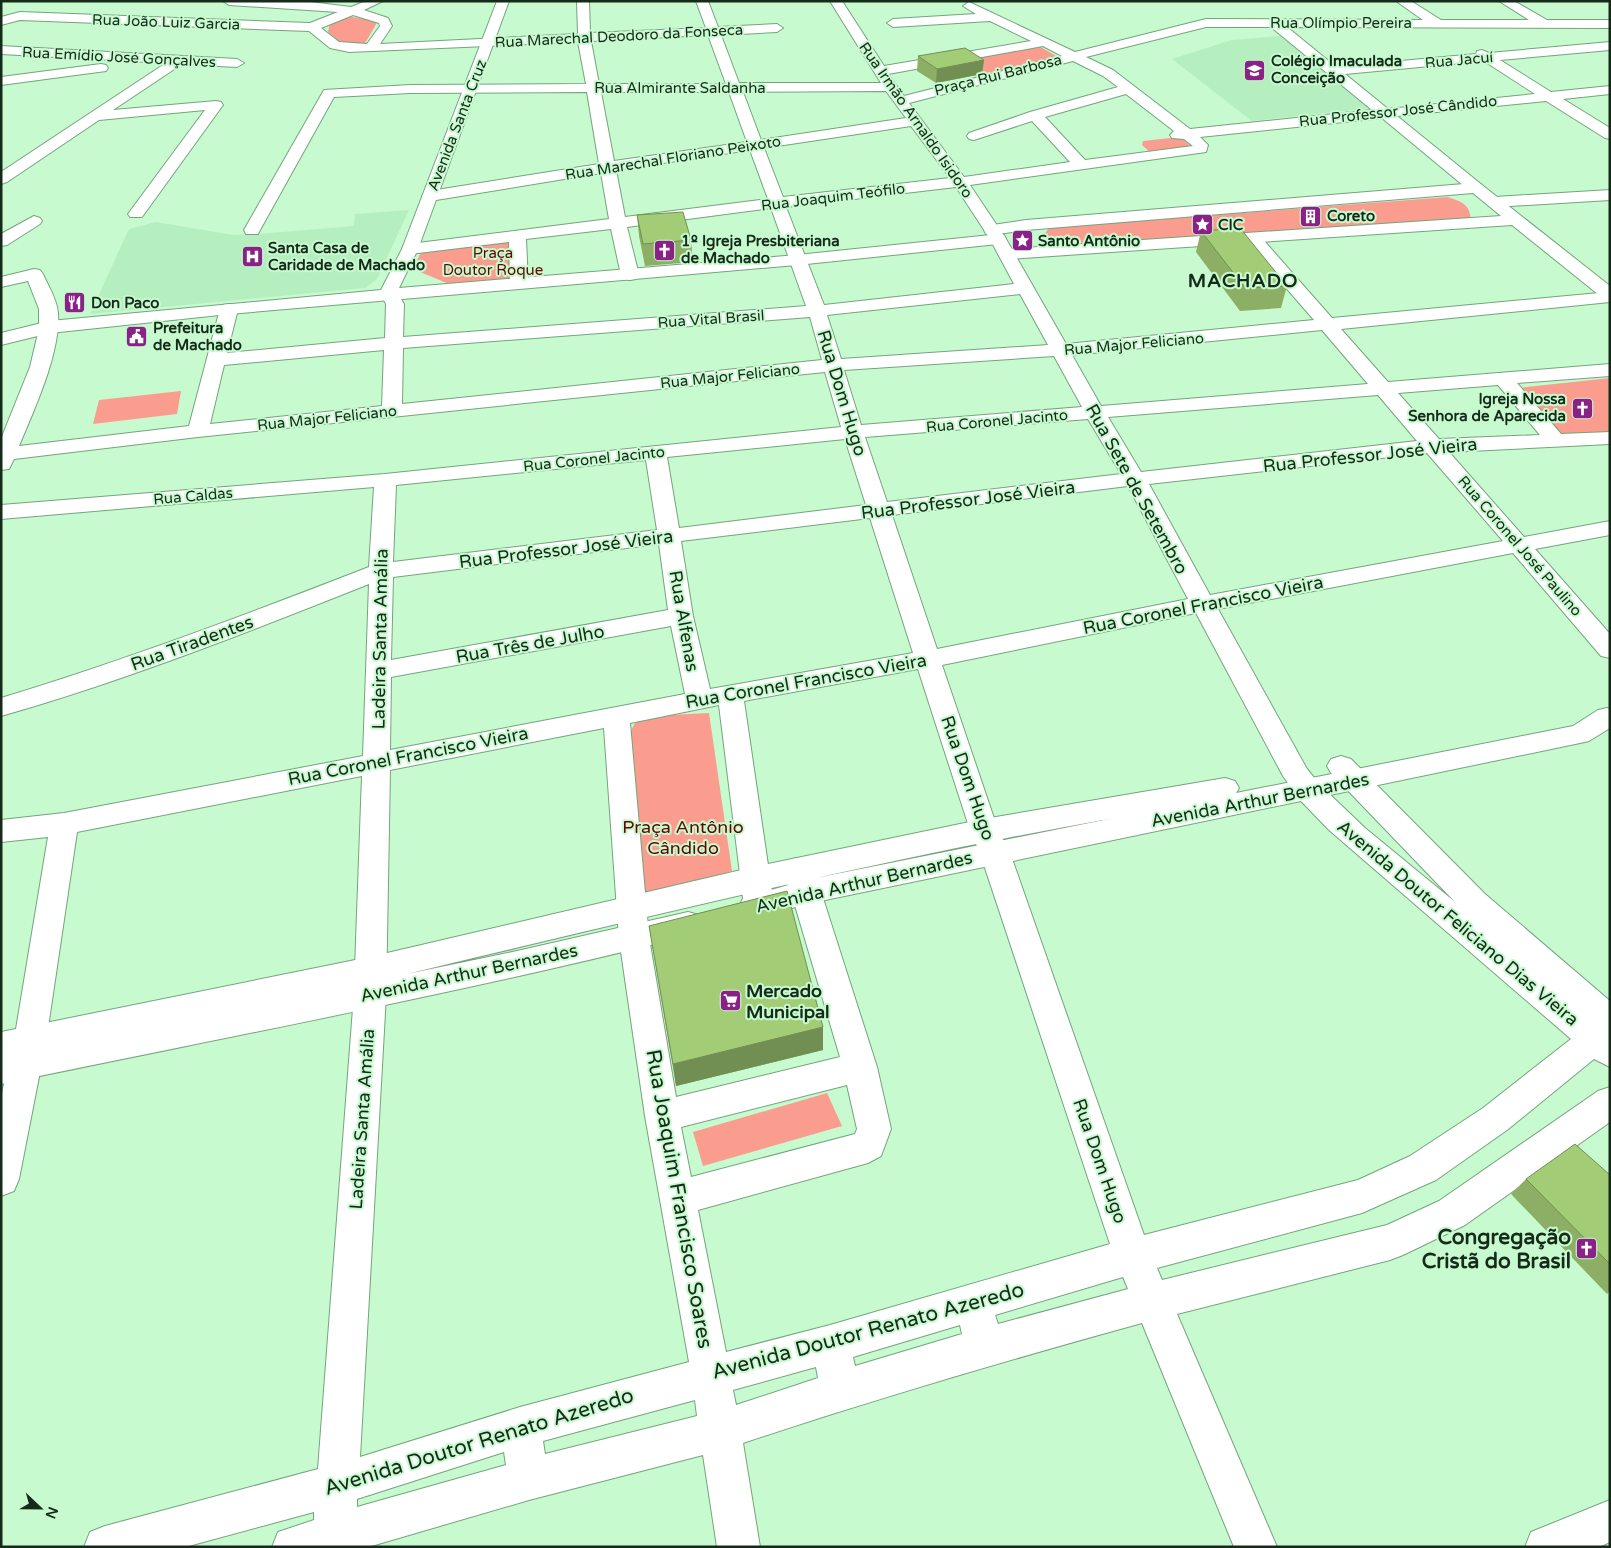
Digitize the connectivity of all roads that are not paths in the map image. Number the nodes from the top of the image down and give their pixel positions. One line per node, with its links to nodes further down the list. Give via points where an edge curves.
1 (32, 1): 13 (street)
2 (229, 1): 12 (street)
3 (377, 1): 12 (street)
4 (502, 1): 28 (street, Avenida Santa Cruz)
5 (584, 1): 26 (street)
6 (702, 1): 24 (street, Rua Dom Hugo)
7 (836, 1): 41 (street, Rua Irmão Arnaldo Isidoro)
8 (1402, 1): 19 (street)
9 (1505, 1): 20 (street)
10 (159, 6): 15 (street)
11 (969, 6): 14 (street)
12 (352, 11): 22 (street); 31 (street, via 384,21 386,26)
13 (20, 16): 15 (street, Rua João Luiz Garcia); 16 (street)
14 (994, 17): 18 (street); 27 (street)
15 (140, 21): 22 (street, Rua João Luiz Garcia); 25 (street)
16 (1, 22)
17 (1272, 22): 19 (street, Rua Olímpio Pereira); 35 (street, Rua Olímpio Pereira, via 1206,23); 42 (street)
18 (893, 23)
19 (1437, 23): 20 (street, Rua Olímpio Pereira); 36 (street)
20 (1545, 24): 21 (street, Rua Olímpio Pereira); 32 (street)
21 (1608, 24)
22 (312, 27): 31 (street, Rua Marechal Deodoro da Fonseca, via 335,45)
23 (777, 28): 24 (street, Rua Marechal Deodoro da Fonseca)
24 (713, 30): 26 (street, Rua Marechal Deodoro da Fonseca); 47 (street, Rua Dom Hugo)
25 (124, 32)
26 (584, 38): 28 (street, Rua Marechal Deodoro da Fonseca); 48 (street)
27 (1046, 42): 35 (street, Praça Rui Barbosa); 41 (street, Praça Rui Barbosa)
28 (487, 43): 31 (street, Rua Marechal Deodoro da Fonseca); 45 (street, Avenida Santa Cruz)
29 (107, 44): 34 (street)
30 (1610, 46): 32 (street, Rua Jacuí)
31 (371, 48)
32 (1585, 49): 36 (street, Rua Jacuí); 37 (street)
33 (1, 50): 34 (street, Rua Emídio José Gonçalves)
34 (91, 56): 38 (street, Rua Emídio José Gonçalves)
35 (1075, 56): 49 (street, via 1108,73); 53 (street, Praça Rui Barbosa)
36 (1487, 58): 42 (street, Rua Jacuí); 52 (street)
37 (1601, 59)
38 (162, 60): 39 (street, Rua Emídio José Gonçalves); 43 (street)
39 (179, 60): 40 (street, Rua Emídio José Gonçalves); 56 (street)
40 (237, 63)
41 (880, 71): 46 (street, Rua Irmão Arnaldo Isidoro)
42 (1334, 71): 54 (street)
43 (43, 76): 44 (street); 51 (street)
44 (1, 82)
45 (473, 84): 48 (street, Rua Almirante Saldanha); 71 (street, Avenida Santa Cruz); 78 (street, Rua Almirante Saldanha, via 329,93)
46 (890, 87): 47 (street, Rua Almirante Saldanha); 53 (street, Rua Irmão Arnaldo Isidoro)
47 (733, 88): 48 (street, Rua Almirante Saldanha); 63 (street, Rua Dom Hugo)
48 (594, 89): 66 (street)
49 (1128, 89): 55 (street); 58 (street)
50 (1610, 90): 52 (street, Rua Professor José Cândido)
51 (19, 91)
52 (1548, 95): 54 (street, Rua Professor José Cândido); 59 (street)
53 (900, 100): 57 (street, Rua Irmão Arnaldo Isidoro)
54 (1383, 112): 58 (street, Rua Professor José Cândido); 69 (street)
55 (1035, 115): 60 (street); 65 (street)
56 (95, 117): 67 (street); 74 (street, via 216,104)
57 (916, 121): 63 (street, Rua Marechal Floriano Peixoto); 68 (street, Rua Irmão Arnaldo Isidoro)
58 (1186, 134): 61 (street, Rua Professor José Cândido); 64 (street, Rua Joaquim Teófilo, via 1201,145 1201,149)
59 (1610, 135)
60 (974, 136)
61 (1158, 137)
62 (1136, 144): 64 (street)
63 (754, 146): 66 (street, Rua Marechal Floriano Peixoto); 73 (street, Rua Dom Hugo)
64 (1150, 156): 65 (street, Rua Joaquim Teófilo)
65 (1081, 165): 68 (street, Rua Joaquim Teófilo)
66 (608, 167): 71 (street, Rua Marechal Floriano Peixoto); 77 (street)
67 (1, 179)
68 (960, 182): 73 (street, Rua Joaquim Teófilo); 80 (street, Rua Irmão Arnaldo Isidoro)
69 (1476, 188): 72 (street); 80 (street)
70 (1610, 195): 72 (street)
71 (430, 196): 84 (street, Avenida Santa Cruz)
72 (1495, 202): 75 (street)
73 (776, 203): 77 (street, Rua Joaquim Teófilo); 85 (street, Rua Dom Hugo)
74 (136, 214)
75 (1516, 220): 81 (street); 91 (street)
76 (34, 221): 82 (street)
77 (618, 224): 79 (street, Rua Joaquim Teófilo); 86 (street)
78 (252, 230)
79 (516, 236): 84 (street); 88 (street)
80 (1002, 238): 83 (street); 83 (street, via 1024,232 1038,245); 85 (street); 89 (street, Rua Sete de Setembro)
81 (1253, 239): 83 (street); 94 (street, Rua Coronel José Paulino)
82 (1, 241)
83 (1034, 251)
84 (407, 257): 90 (street, Avenida Santa Cruz)
85 (796, 260): 86 (street); 93 (street, Rua Dom Hugo)
86 (630, 275): 88 (street)
87 (1, 282): 95 (street, via 34,274 49,311)
88 (519, 283): 90 (street)
89 (1026, 288): 93 (street, Rua Vital Brasil); 98 (street, Rua Sete de Setembro)
90 (398, 292): 92 (street); 97 (street)
91 (1610, 296): 94 (street, Rua Major Feliciano)
92 (229, 309): 95 (street); 99 (street)
93 (817, 311): 97 (street, Rua Vital Brasil); 100 (street, Rua Dom Hugo)
94 (1328, 326): 98 (street, Rua Major Feliciano); 103 (street, Rua Coronel José Paulino)
95 (50, 327): 96 (street); 112 (street, via 40,363)
96 (1, 339)
97 (395, 342): 99 (street, Rua Vital Brasil); 104 (street)
98 (1062, 350): 100 (street, Rua Major Feliciano); 105 (street, Rua Sete de Setembro)
99 (216, 360): 106 (street)
100 (834, 365): 104 (street, Rua Major Feliciano); 107 (street, Rua Dom Hugo)
101 (1610, 370): 102 (street, Rua Coronel Jacinto)
102 (1504, 380): 103 (street, Rua Coronel Jacinto); 109 (street)
103 (1384, 388): 105 (street, Rua Coronel Jacinto); 110 (street, Rua Coronel José Paulino)
104 (392, 412): 106 (street, Rua Major Feliciano)
105 (1094, 413): 107 (street, Rua Coronel Jacinto); 113 (street, Rua Sete de Setembro)
106 (198, 431): 112 (street, Rua Major Feliciano)
107 (853, 432): 111 (street, Rua Coronel Jacinto); 115 (street, Rua Dom Hugo)
108 (1610, 438): 109 (street, Rua Professor José Vieira)
109 (1555, 440): 110 (street, Rua Professor José Vieira)
110 (1432, 446): 113 (street, Rua Professor José Vieira); 119 (street, Rua Coronel José Paulino)
111 (656, 453): 114 (street, Rua Coronel Jacinto); 118 (street, Rua Alfenas)
112 (3, 457)
113 (1135, 479): 115 (street, Rua Professor José Vieira); 121 (street, Rua Sete de Setembro)
114 (385, 480): 116 (street, Rua Caldas); 120 (street, Ladeira Santa Amália)
115 (879, 511): 118 (street, Rua Professor José Vieira); 124 (street, Rua Dom Hugo)
116 (1, 512)
117 (1610, 528): 119 (street, Rua Coronel Francisco Vieira)
118 (669, 536): 120 (street, Rua Professor José Vieira); 122 (street, Rua Alfenas)
119 (1520, 546): 121 (street, Rua Coronel Francisco Vieira); 123 (street, Rua Coronel José Paulino)
120 (381, 571): 125 (street, Ladeira Santa Amália); 128 (street, Rua Tiradentes, via 195,643)
121 (1202, 604): 124 (street, Rua Coronel Francisco Vieira); 133 (street, Rua Sete de Setembro)
122 (682, 616): 125 (street, Rua Três de Julho); 127 (street, Rua Alfenas)
123 (1610, 650)
124 (929, 659): 126 (street, Rua Coronel Francisco Vieira); 138 (street, Rua Dom Hugo)
125 (378, 671): 131 (street, Ladeira Santa Amália)
126 (730, 694): 127 (street, Rua Coronel Francisco Vieira); 140 (street)
127 (699, 700): 129 (street, Rua Coronel Francisco Vieira)
128 (1, 707)
129 (616, 716): 131 (street, Rua Coronel Francisco Vieira); 142 (street)
130 (1608, 717): 132 (street, Avenida Arthur Bernardes, via 1580,734 1481,746)
131 (377, 761): 135 (street, Rua Coronel Francisco Vieira); 143 (street, Ladeira Santa Amália)
132 (1348, 773): 133 (street, Avenida Arthur Bernardes); 134 (street, Avenida Doutor Feliciano Dias Vieira)
133 (1302, 784): 137 (street, Avenida Doutor Feliciano Dias Vieira); 138 (street, Avenida Arthur Bernardes)
134 (1395, 822): 137 (street); 141 (street, Avenida Doutor Feliciano Dias Vieira)
135 (64, 824): 136 (street, Rua Coronel Francisco Vieira); 145 (street)
136 (1, 831)
137 (1355, 838): 141 (street, Avenida Doutor Feliciano Dias Vieira)
138 (989, 841): 139 (street, Avenida Arthur Bernardes); 151 (street, Rua Dom Hugo)
139 (801, 881): 140 (street, Avenida Arthur Bernardes); 146 (street)
140 (756, 892): 142 (street, Avenida Arthur Bernardes); 142 (street, Avenida Arthur Bernardes, via 720,915)
141 (1461, 908): 144 (street, Avenida Doutor Feliciano Dias Vieira)
142 (633, 924): 143 (street, Avenida Arthur Bernardes); 148 (street, Rua Joaquim Francisco Soares)
143 (370, 983): 145 (street, Avenida Arthur Bernardes); 161 (street, Ladeira Santa Amália)
144 (1606, 1035): 151 (street, Avenida Doutor Renato Azeredo, via 1495,1119 1423,1168 1362,1196)
145 (14, 1055): 149 (street)
146 (860, 1067): 148 (street); 150 (street, via 874,1129 869,1145)
147 (1610, 1102): 152 (street, via 1452,1213 1390,1242)
148 (662, 1116): 150 (street, Rua Joaquim Francisco Soares)
149 (1, 1179)
150 (678, 1198): 156 (street, Rua Joaquim Francisco Soares)
151 (1133, 1256): 152 (street, Rua Dom Hugo); 153 (street, Avenida Doutor Renato Azeredo)
152 (1153, 1301): 155 (street); 167 (street, Rua Dom Hugo)
153 (973, 1303): 154 (street, Avenida Doutor Renato Azeredo); 155 (street)
154 (830, 1344): 156 (street, Avenida Doutor Renato Azeredo); 157 (street)
155 (985, 1347): 157 (street)
156 (710, 1375): 158 (street, Avenida Doutor Renato Azeredo); 159 (street, Rua Joaquim Francisco Soares)
157 (841, 1390): 159 (street)
158 (520, 1426): 160 (street); 161 (street, Avenida Doutor Renato Azeredo)
159 (718, 1431): 160 (street); 166 (street, Rua Joaquim Francisco Soares)
160 (529, 1479): 163 (street)
161 (339, 1484): 163 (street, Ladeira Santa Amália); 164 (street, Avenida Doutor Renato Azeredo)
162 (1610, 1521): 168 (street)
163 (333, 1542): 165 (street)
164 (105, 1547)
165 (293, 1547)
166 (739, 1547)
167 (1256, 1547)
168 (1546, 1547)

